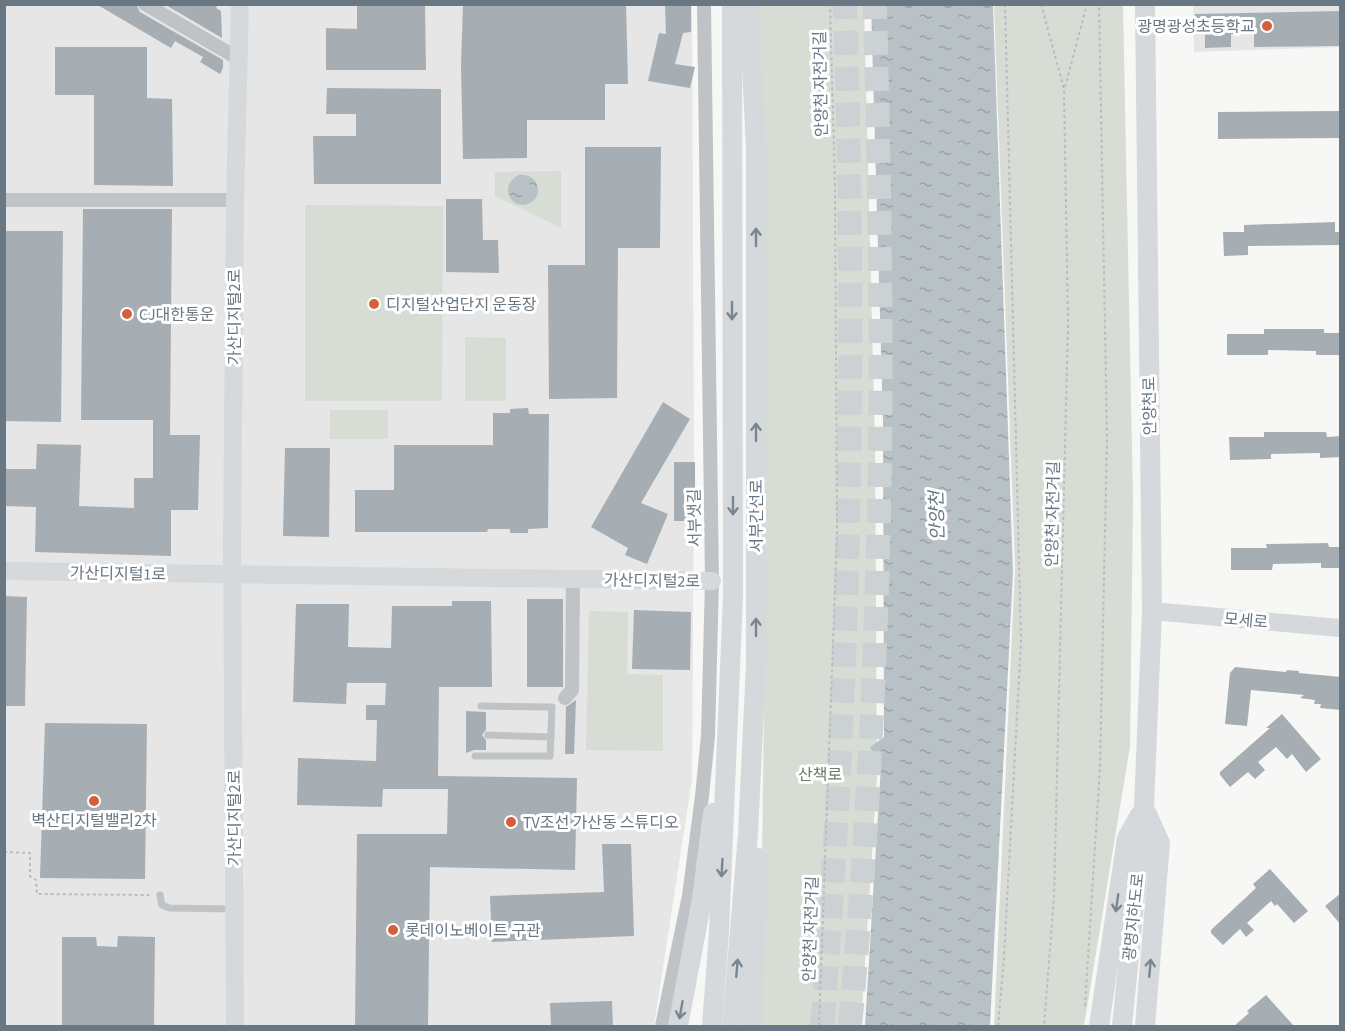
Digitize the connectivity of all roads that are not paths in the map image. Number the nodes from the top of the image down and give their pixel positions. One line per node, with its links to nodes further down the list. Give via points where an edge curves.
1 (145, 4): 8 (street)
2 (240, 4): 8 (street, 가산디지털2로)
3 (704, 4): 15 (street, 서부샛길)
4 (721, 4): 9 (main road)
5 (732, 4): 9 (main road, 서부간선로)
6 (749, 4): 19 (main road, 서부간선로, one-way to 6, via 756,149)
7 (1145, 4): 16 (main road, 안양천로)
8 (239, 59): 13 (street, 가산디지털2로)
9 (732, 147): 18 (main road, 서부간선로, one-way to 18)
10 (4, 200): 11 (street)
11 (226, 200)
12 (4, 571): 13 (street, 가산디지털1로)
13 (232, 574): 14 (street, 가산디지털2로); 28 (street, 가산디지털2로)
14 (573, 579): 15 (street, 가산디지털2로); 20 (street, via 572,690)
15 (712, 581): 31 (street, 서부샛길, via 708,735 702,795 689,896)
16 (1152, 611): 17 (street, 모세로); 26 (main road, 안양천로)
17 (1341, 628)
18 (731, 661): 32 (main road, one-way to 32, via 702,899); 33 (main road, 서부간선로, one-way to 33)
19 (756, 664): 34 (main road, 서부간선로, one-way to 19, via 748,834); 35 (main road, via 759,815)
20 (564, 698): 22 (lane)
21 (481, 706): 22 (lane)
22 (552, 707): 24 (lane)
23 (488, 735): 24 (lane)
24 (550, 737): 25 (lane, via 550,756)
25 (475, 756)
26 (1144, 807): 29 (main road, one-way to 29, via 1127,838); 36 (main road, 광명지하도로); 37 (main road, one-way to 26, via 1160,843)
27 (160, 898): 28 (lane, via 162,905 169,908)
28 (235, 909): 30 (street, 가산디지털2로)
29 (1092, 1021)
30 (236, 1026)
31 (662, 1026)
32 (678, 1026)
33 (712, 1026)
34 (732, 1026)
35 (752, 1026)
36 (1122, 1026)
37 (1145, 1026)

